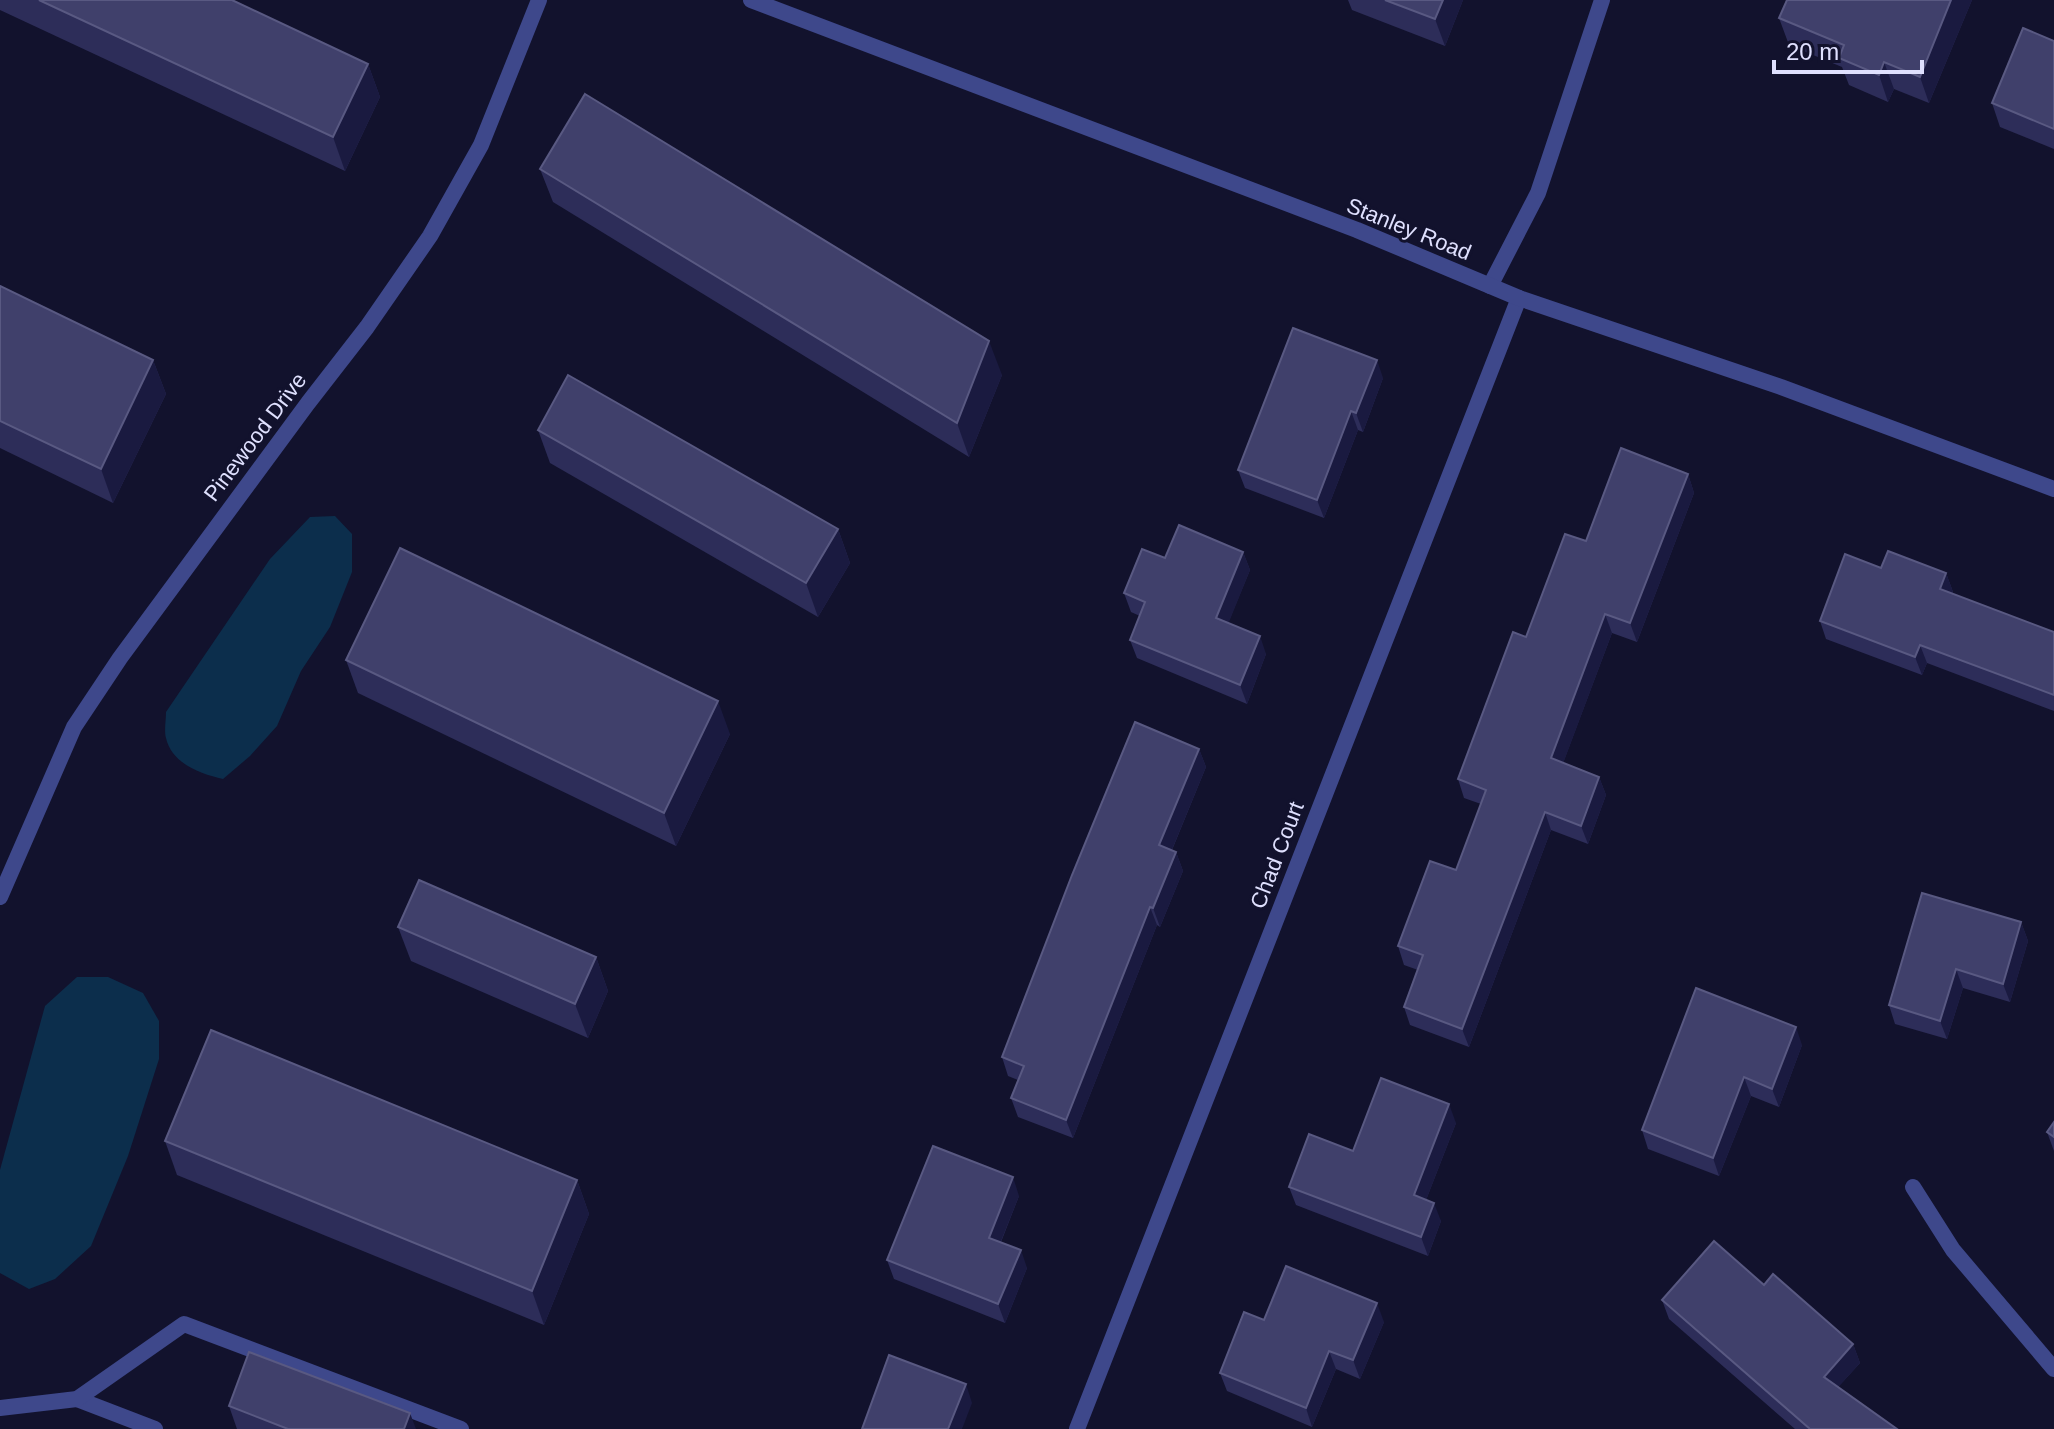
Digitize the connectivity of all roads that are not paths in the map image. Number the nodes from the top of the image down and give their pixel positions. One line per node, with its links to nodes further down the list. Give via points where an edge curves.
1 (539, 0): 7 (street, Pinewood Drive, via 481,145 430,236 74,727)
2 (751, 0): 4 (street, Stanley Road, via 1357,230)
3 (1602, 0): 4 (street, via 1538,193)
4 (1490, 286): 5 (street, Stanley Road)
5 (1519, 298): 6 (street, Stanley Road, via 1781,387); 14 (street, Chad Court)
6 (2054, 489)
7 (0, 897)
8 (1913, 1187): 9 (street, via 1953,1250)
9 (2054, 1369)
10 (77, 1399): 11 (street); 12 (street); 13 (street, via 184,1324)
11 (0, 1408)
12 (155, 1429)
13 (461, 1429)
14 (1077, 1429)

